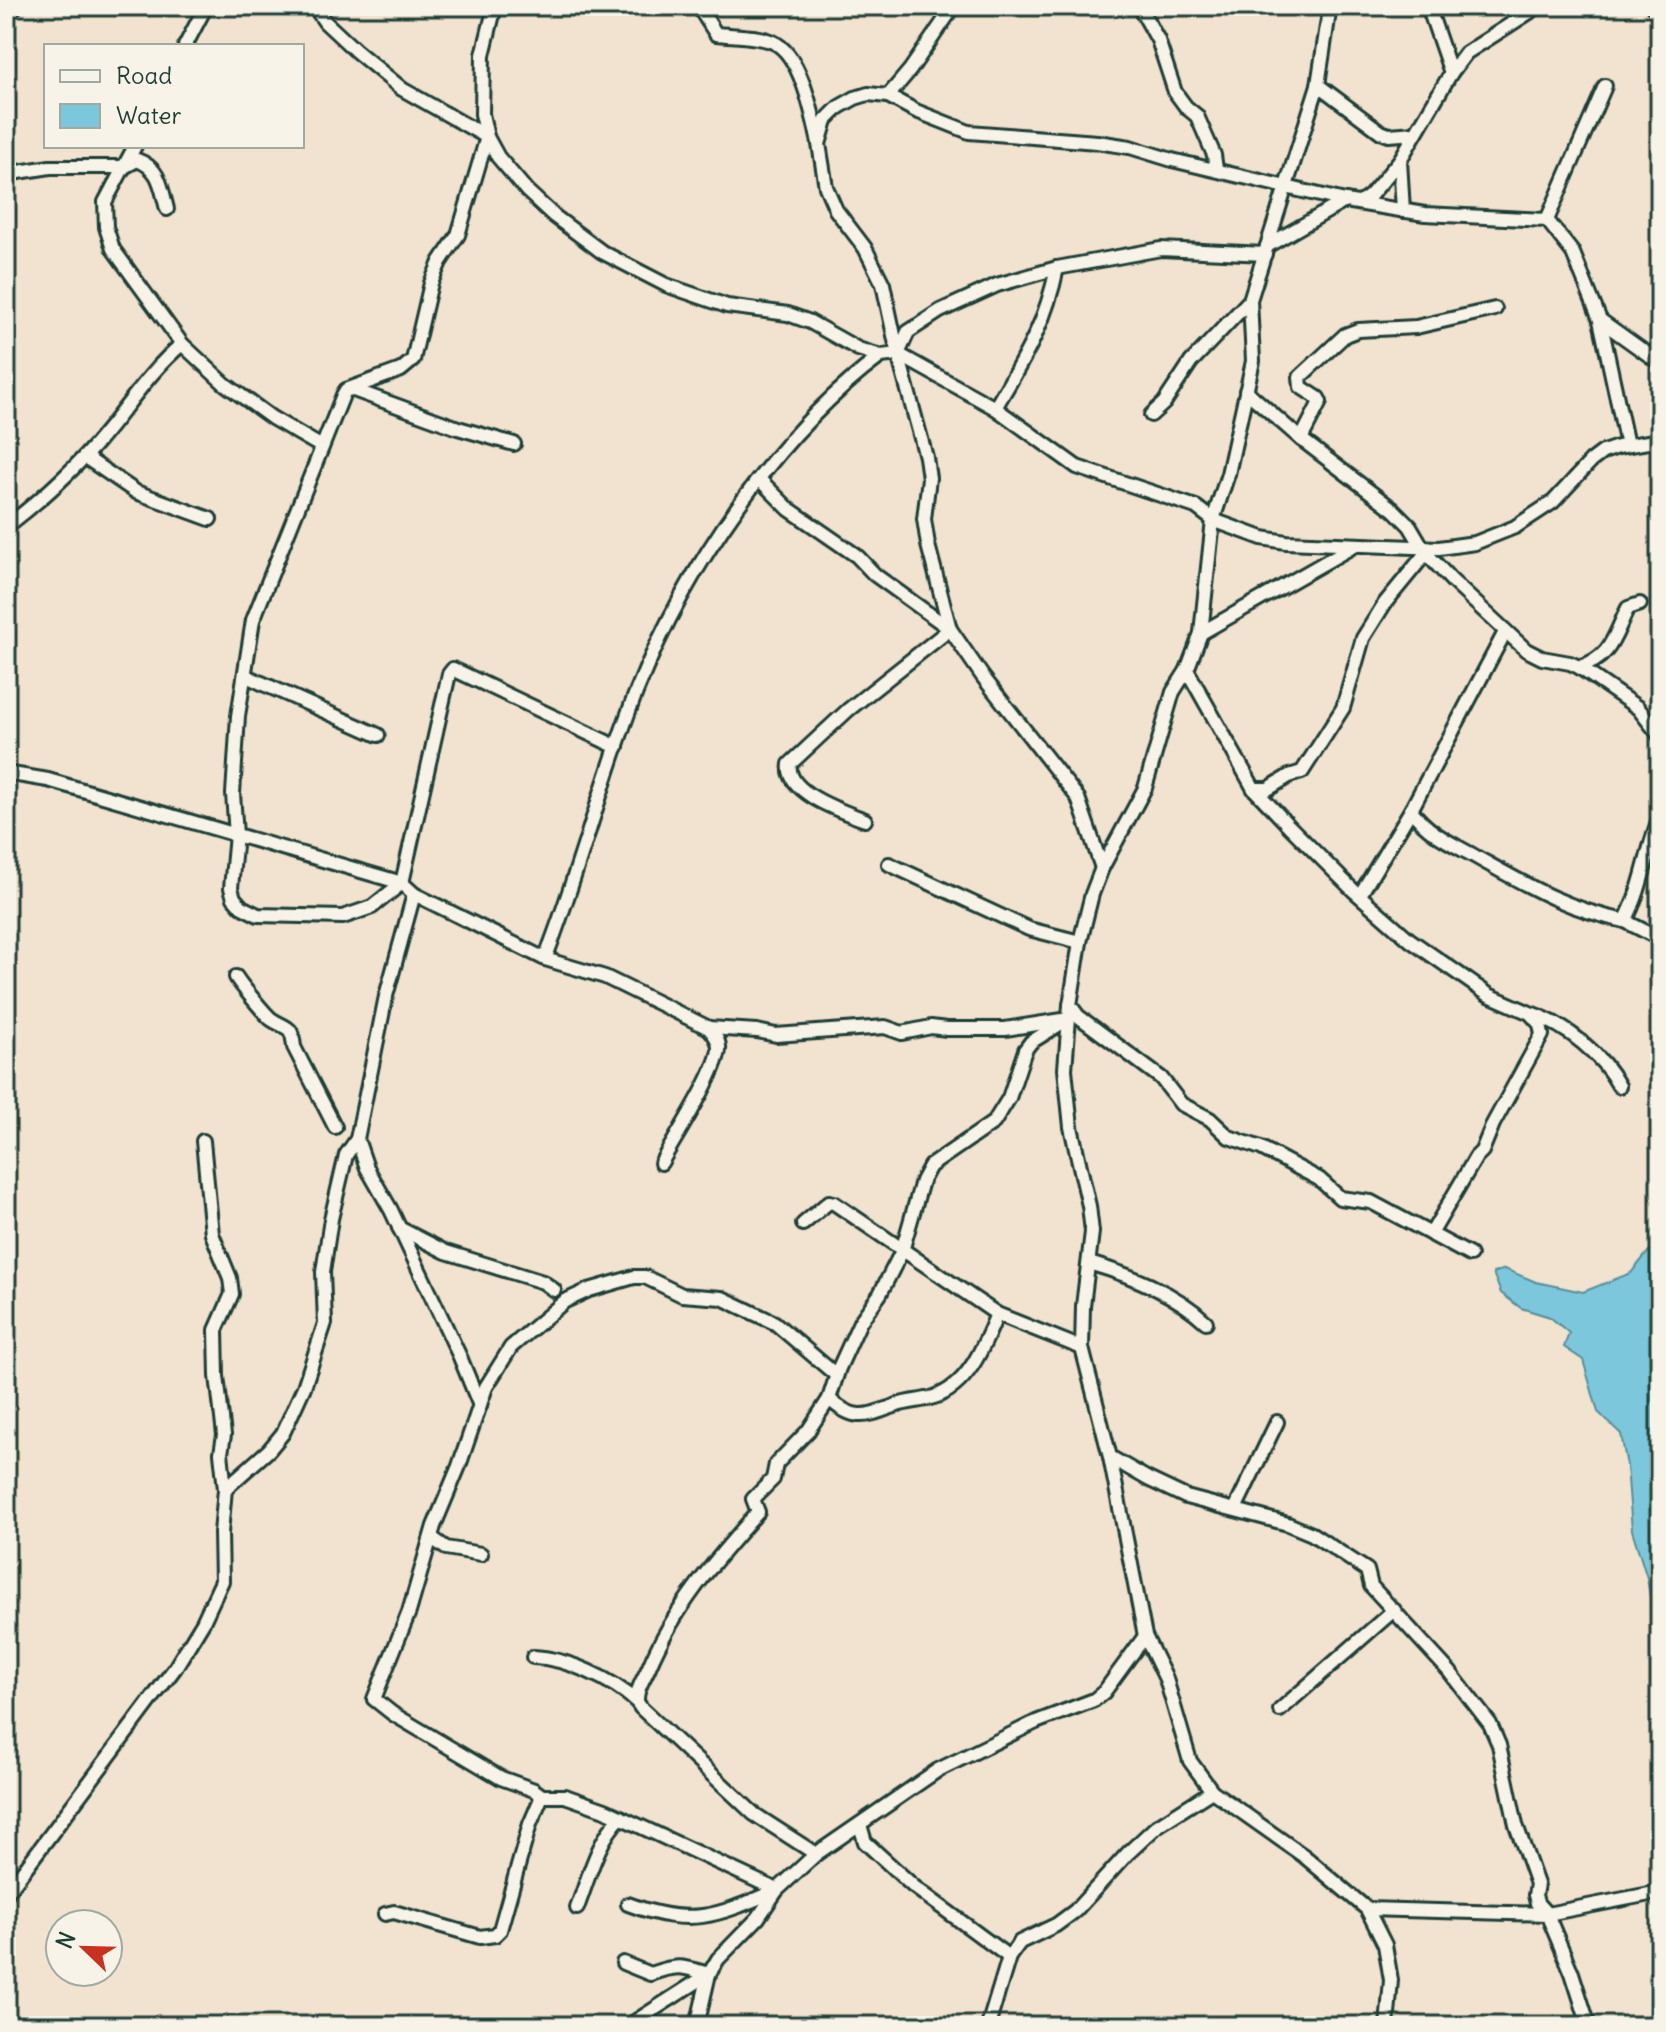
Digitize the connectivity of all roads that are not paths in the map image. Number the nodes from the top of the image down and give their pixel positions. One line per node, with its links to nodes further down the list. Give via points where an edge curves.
1 (15, 6): 12 (street)
2 (206, 6): 14 (street)
3 (314, 6): 20 (street, via 325,22 402,89)
4 (495, 6): 20 (street, via 483,55)
5 (698, 6): 21 (street, via 716,34 774,43 790,56)
6 (954, 6): 18 (street)
7 (1139, 6): 25 (street, via 1158,40 1175,92 1197,116)
8 (1330, 6): 16 (street)
9 (1428, 6): 15 (street)
10 (1539, 6): 15 (street, via 1466,53)
11 (1652, 6): 13 (street)
12 (6, 8)
13 (1660, 13)
14 (186, 44)
15 (1451, 73): 19 (street)
16 (1318, 85): 19 (street, via 1381,132); 27 (street)
17 (1605, 86): 32 (street)
18 (888, 96): 21 (street, via 868,94 839,107 826,120); 25 (street, via 969,132 1097,142)
19 (1415, 133): 23 (street)
20 (487, 137): 40 (street, via 527,191 602,252 666,285 727,306 788,314); 42 (street, via 458,235 431,283 413,360)
21 (819, 144): 39 (street, via 836,210 865,248 883,284)
22 (134, 148): 24 (street)
23 (1400, 160): 29 (street); 31 (street)
24 (124, 167): 26 (street, via 50,167); 30 (street, via 137,160 150,165); 38 (street, via 105,202 109,237)
25 (1216, 169): 27 (street)
26 (6, 174)
27 (1287, 187): 28 (street); 33 (street)
28 (1345, 201): 29 (street); 33 (street)
29 (1360, 203): 31 (street)
30 (167, 209)
31 (1403, 211): 32 (street)
32 (1547, 220): 37 (street, via 1573,253)
33 (1266, 250): 34 (street, via 1161,249); 35 (street)
34 (1057, 268): 39 (street, via 997,285 940,311 908,332); 44 (street, via 1037,335)
35 (1250, 300): 43 (street, via 1253,361); 45 (street, via 1191,362)
36 (1495, 309): 46 (street, via 1416,327 1345,335 1300,377 1301,387 1320,402)
37 (1600, 320): 41 (street); 49 (street)
38 (182, 344): 50 (street, via 225,384); 51 (street)
39 (898, 354): 40 (street); 44 (street); 59 (street, via 926,457 924,519)
40 (881, 356): 52 (street, via 812,416)
41 (1660, 363)
42 (351, 389): 48 (street); 50 (street, via 343,395)
43 (1246, 391): 46 (street); 54 (street)
44 (995, 408): 54 (street, via 1077,467 1196,507)
45 (1151, 415)
46 (1301, 439): 57 (street, via 1394,510)
47 (1660, 440): 49 (street)
48 (514, 444)
49 (1627, 445): 57 (street, via 1603,452 1553,502 1515,527 1456,547)
50 (322, 447): 64 (street, via 253,620)
51 (85, 457): 53 (street, via 136,492); 55 (street)
52 (760, 480): 59 (street, via 789,509); 67 (street, via 684,591 657,643)
53 (210, 519)
54 (1213, 520): 56 (street, via 1262,538); 61 (street)
55 (6, 527)
56 (1354, 545): 57 (street); 61 (street)
57 (1424, 550): 60 (street); 69 (street, via 1363,638 1343,708 1302,772 1268,789)
58 (1640, 604): 62 (street, via 1628,608 1602,658)
59 (950, 629): 72 (street, via 790,764 797,785); 75 (street, via 1078,798)
60 (1505, 632): 62 (street, via 1542,658); 70 (street)
61 (1201, 633): 63 (street)
62 (1579, 667): 66 (street, via 1638,708)
63 (1187, 670): 69 (street); 75 (street, via 1173,692 1145,788)
64 (246, 676): 65 (street); 73 (street, via 233,794)
65 (378, 735)
66 (1660, 736)
67 (617, 747): 76 (street, via 458,670 450,671); 82 (street)
68 (6, 773): 73 (street, via 48,780)
69 (1254, 789): 78 (street)
70 (1411, 810): 78 (street); 79 (street, via 1443,841 1559,903)
71 (1660, 817): 79 (street)
72 (865, 820)
73 (236, 835): 76 (street); 76 (street, via 231,888 242,907 258,915 343,917 372,907)
74 (889, 864): 81 (street, via 1029,929)
75 (1102, 868): 81 (street)
76 (402, 883): 77 (street)
77 (414, 894): 82 (street); 90 (street, via 386,996)
78 (1360, 895): 85 (street, via 1410,940 1489,995)
79 (1625, 921): 80 (street)
80 (1660, 939)
81 (1080, 942): 84 (street)
82 (545, 959): 87 (street, via 605,977)
83 (236, 977): 89 (street, via 268,1018 293,1034 294,1047)
84 (1070, 1005): 86 (street); 95 (street, via 1161,1078 1181,1104 1210,1119 1229,1137 1319,1179 1340,1198 1371,1202)
85 (1530, 1013): 88 (street, via 1566,1028); 95 (street, via 1542,1035 1482,1151)
86 (1069, 1019): 87 (street, via 1005,1029 931,1027 902,1033 885,1027 776,1035); 96 (street, via 1025,1050 1009,1098 994,1122 930,1166); 98 (street, via 1065,1069 1071,1127 1089,1206)
87 (709, 1028): 92 (street, via 720,1047)
88 (1619, 1086)
89 (335, 1127)
90 (357, 1139): 94 (street); 108 (street, via 346,1155 331,1219 323,1272 325,1323 312,1366 283,1433)
91 (203, 1141): 108 (street, via 212,1234 232,1294 216,1330)
92 (661, 1163)
93 (803, 1224): 96 (street, via 834,1203)
94 (399, 1228): 99 (street, via 446,1252); 105 (street)
95 (1431, 1234): 97 (street)
96 (902, 1251): 100 (street); 103 (street)
97 (1470, 1255)
98 (1089, 1263): 101 (street, via 1167,1294); 102 (street)
99 (554, 1290)
100 (997, 1314): 102 (street); 104 (street, via 971,1366 938,1396 859,1417)
101 (1206, 1322)
102 (1082, 1348): 107 (street)
103 (836, 1375): 104 (street); 105 (street, via 775,1323 722,1298 682,1295 655,1280 634,1277 589,1290 543,1317 511,1347)
104 (829, 1399): 115 (street, via 753,1499 758,1512 723,1550 662,1635)
105 (480, 1406): 110 (street)
106 (1277, 1422): 109 (street)
107 (1110, 1457): 109 (street, via 1186,1497); 113 (street)
108 (225, 1489): 124 (street, via 222,1581 203,1622 175,1668)
109 (1235, 1509): 112 (street, via 1312,1534 1367,1570 1371,1586)
110 (432, 1538): 111 (street, via 446,1548); 118 (street, via 374,1699 479,1766)
111 (481, 1554)
112 (1394, 1610): 116 (street); 129 (street, via 1490,1724 1537,1884 1537,1903)
113 (1145, 1636): 117 (street, via 1166,1679 1190,1761); 120 (street, via 1094,1700 938,1770)
114 (533, 1657): 115 (street, via 591,1672)
115 (637, 1702): 121 (street, via 754,1814)
116 (1280, 1710)
117 (1212, 1791): 127 (street, via 1304,1856); 130 (street, via 1157,1826 1075,1911 1020,1942)
118 (542, 1796): 119 (street, via 565,1796); 128 (street, via 495,1935 480,1937 394,1912)
119 (621, 1817): 122 (street); 126 (street, via 603,1842)
120 (860, 1825): 121 (street); 130 (street, via 865,1842 913,1886)
121 (816, 1854): 122 (street)
122 (777, 1890): 125 (street, via 696,1918 675,1918); 132 (street)
123 (1660, 1892): 129 (street)
124 (6, 1894)
125 (628, 1904)
126 (577, 1908)
127 (1367, 1909): 129 (street); 136 (street, via 1385,1945 1391,1980)
128 (385, 1914)
129 (1547, 1914): 137 (street)
130 (1009, 1957): 135 (street)
131 (623, 1963): 132 (street, via 650,1974 677,1966)
132 (709, 1974): 133 (street); 134 (street)
133 (628, 2026)
134 (697, 2026)
135 (988, 2026)
136 (1387, 2026)
137 (1589, 2026)

